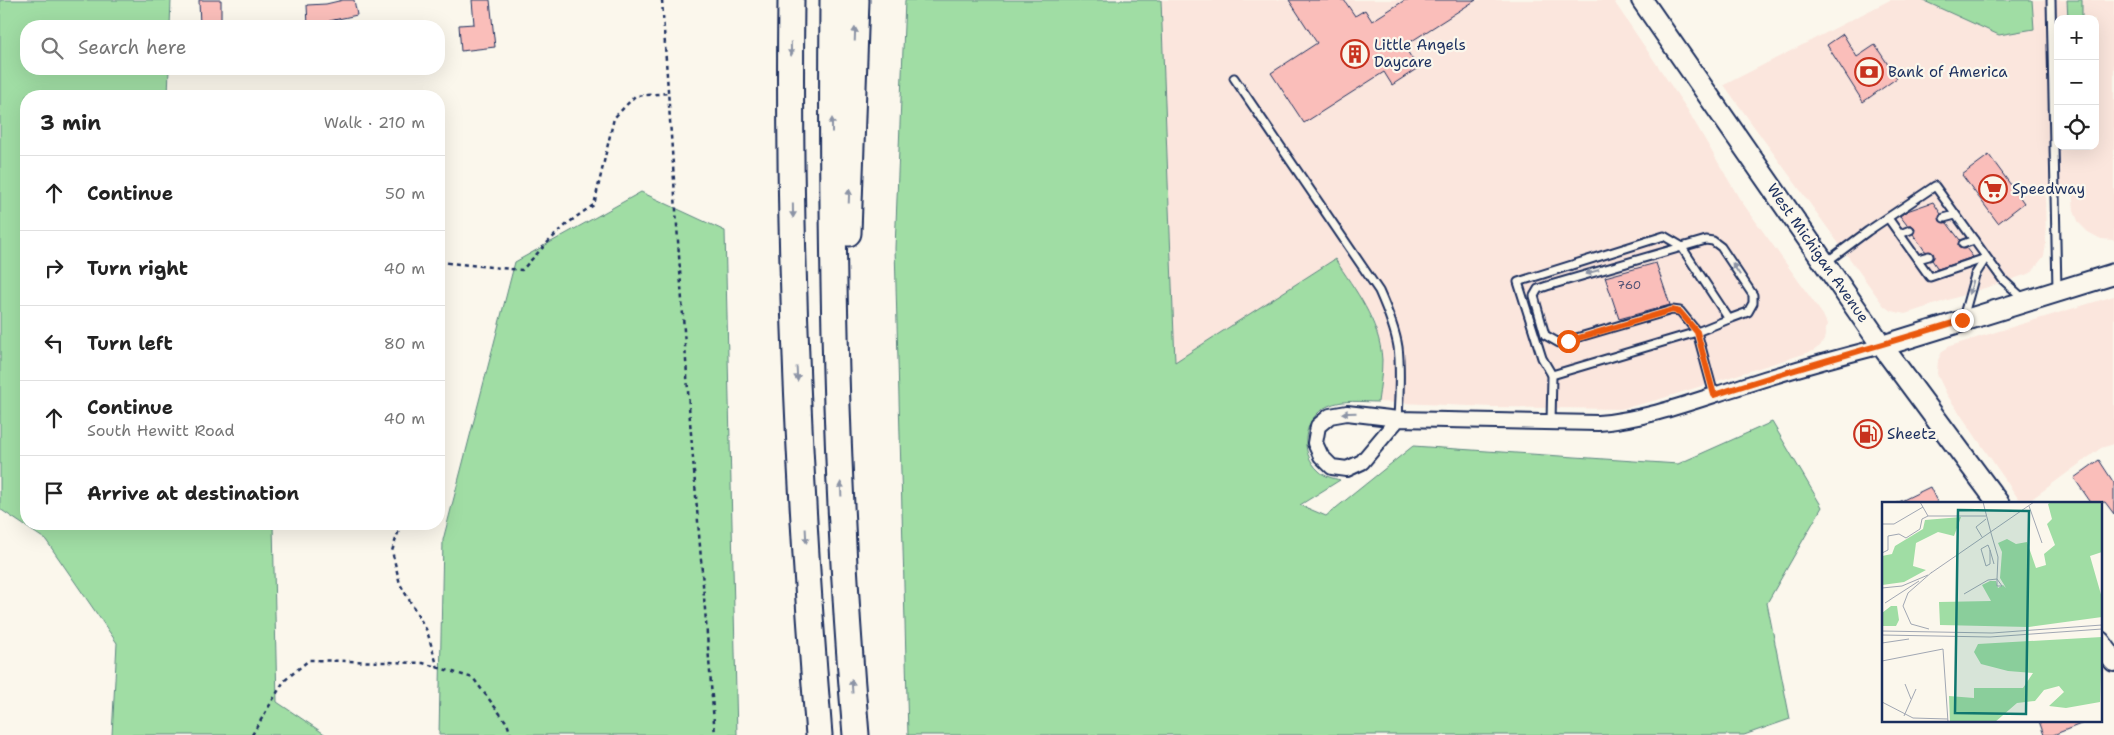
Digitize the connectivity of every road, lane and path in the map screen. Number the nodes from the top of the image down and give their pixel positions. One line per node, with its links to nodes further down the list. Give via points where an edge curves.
1 (662, 0): 8 (path)
2 (791, 0): 42 (highway, one-way to 42, via 796,356)
3 (833, 0): 29 (highway, one-way to 3)
4 (856, 0): 29 (highway, one-way to 4, via 843,323)
5 (1642, 0): 21 (main road, West Michigan Avenue)
6 (2051, 0): 23 (lane)
7 (1234, 78): 32 (lane, via 1379,291 1391,318 1398,347)
8 (669, 93): 20 (path, via 635,96 614,118 594,205 554,235 522,270); 41 (path)
9 (1955, 215): 10 (lane, via 1935,186); 11 (lane); 14 (lane)
10 (1888, 218): 13 (lane); 21 (lane)
11 (1944, 218)
12 (1910, 230): 13 (lane)
13 (1900, 234): 19 (lane)
14 (1974, 240): 15 (lane); 18 (lane)
15 (1963, 244)
16 (1681, 246): 25 (lane); 25 (lane, one-way to 16, via 1748,312 1753,295 1714,241); 27 (lane, one-way to 27, via 1547,286 1538,290 1534,296 1535,304 1545,335 1560,343 1672,310 1680,312); 30 (lane, via 1664,236 1518,282 1542,358)
17 (1929, 256): 19 (lane)
18 (1986, 258): 19 (lane, via 1930,277); 24 (lane, via 2003,280); 26 (lane, one-way to 26, via 1975,275)
19 (1918, 259)
20 (445, 263)
21 (1825, 263): 28 (main road, West Michigan Avenue)
22 (2114, 274): 23 (main road)
23 (2057, 291): 24 (main road)
24 (2026, 301): 26 (main road)
25 (1729, 319): 27 (lane)
26 (1962, 320): 28 (main road)
27 (1697, 332): 30 (lane); 31 (lane)
28 (1882, 346): 31 (street, via 1802,366); 34 (main road, West Michigan Avenue)
29 (834, 367): 43 (highway, one-way to 29)
30 (1552, 375): 33 (lane)
31 (1714, 395): 33 (street, via 1626,421)
32 (1398, 419): 32 (street, one-way to 32, via 1347,412 1330,416 1318,426 1315,444 1332,467 1347,468 1362,462); 33 (street)
33 (1551, 422)
34 (1997, 502)
35 (399, 530): 38 (path, via 392,551 400,584 427,631)
36 (2102, 645): 37 (main road)
37 (2114, 661)
38 (438, 668): 39 (path, via 423,663 309,660 284,681); 40 (path, via 473,678 507,723)
39 (252, 735)
40 (511, 735)
41 (715, 735)
42 (819, 735)
43 (856, 735)

